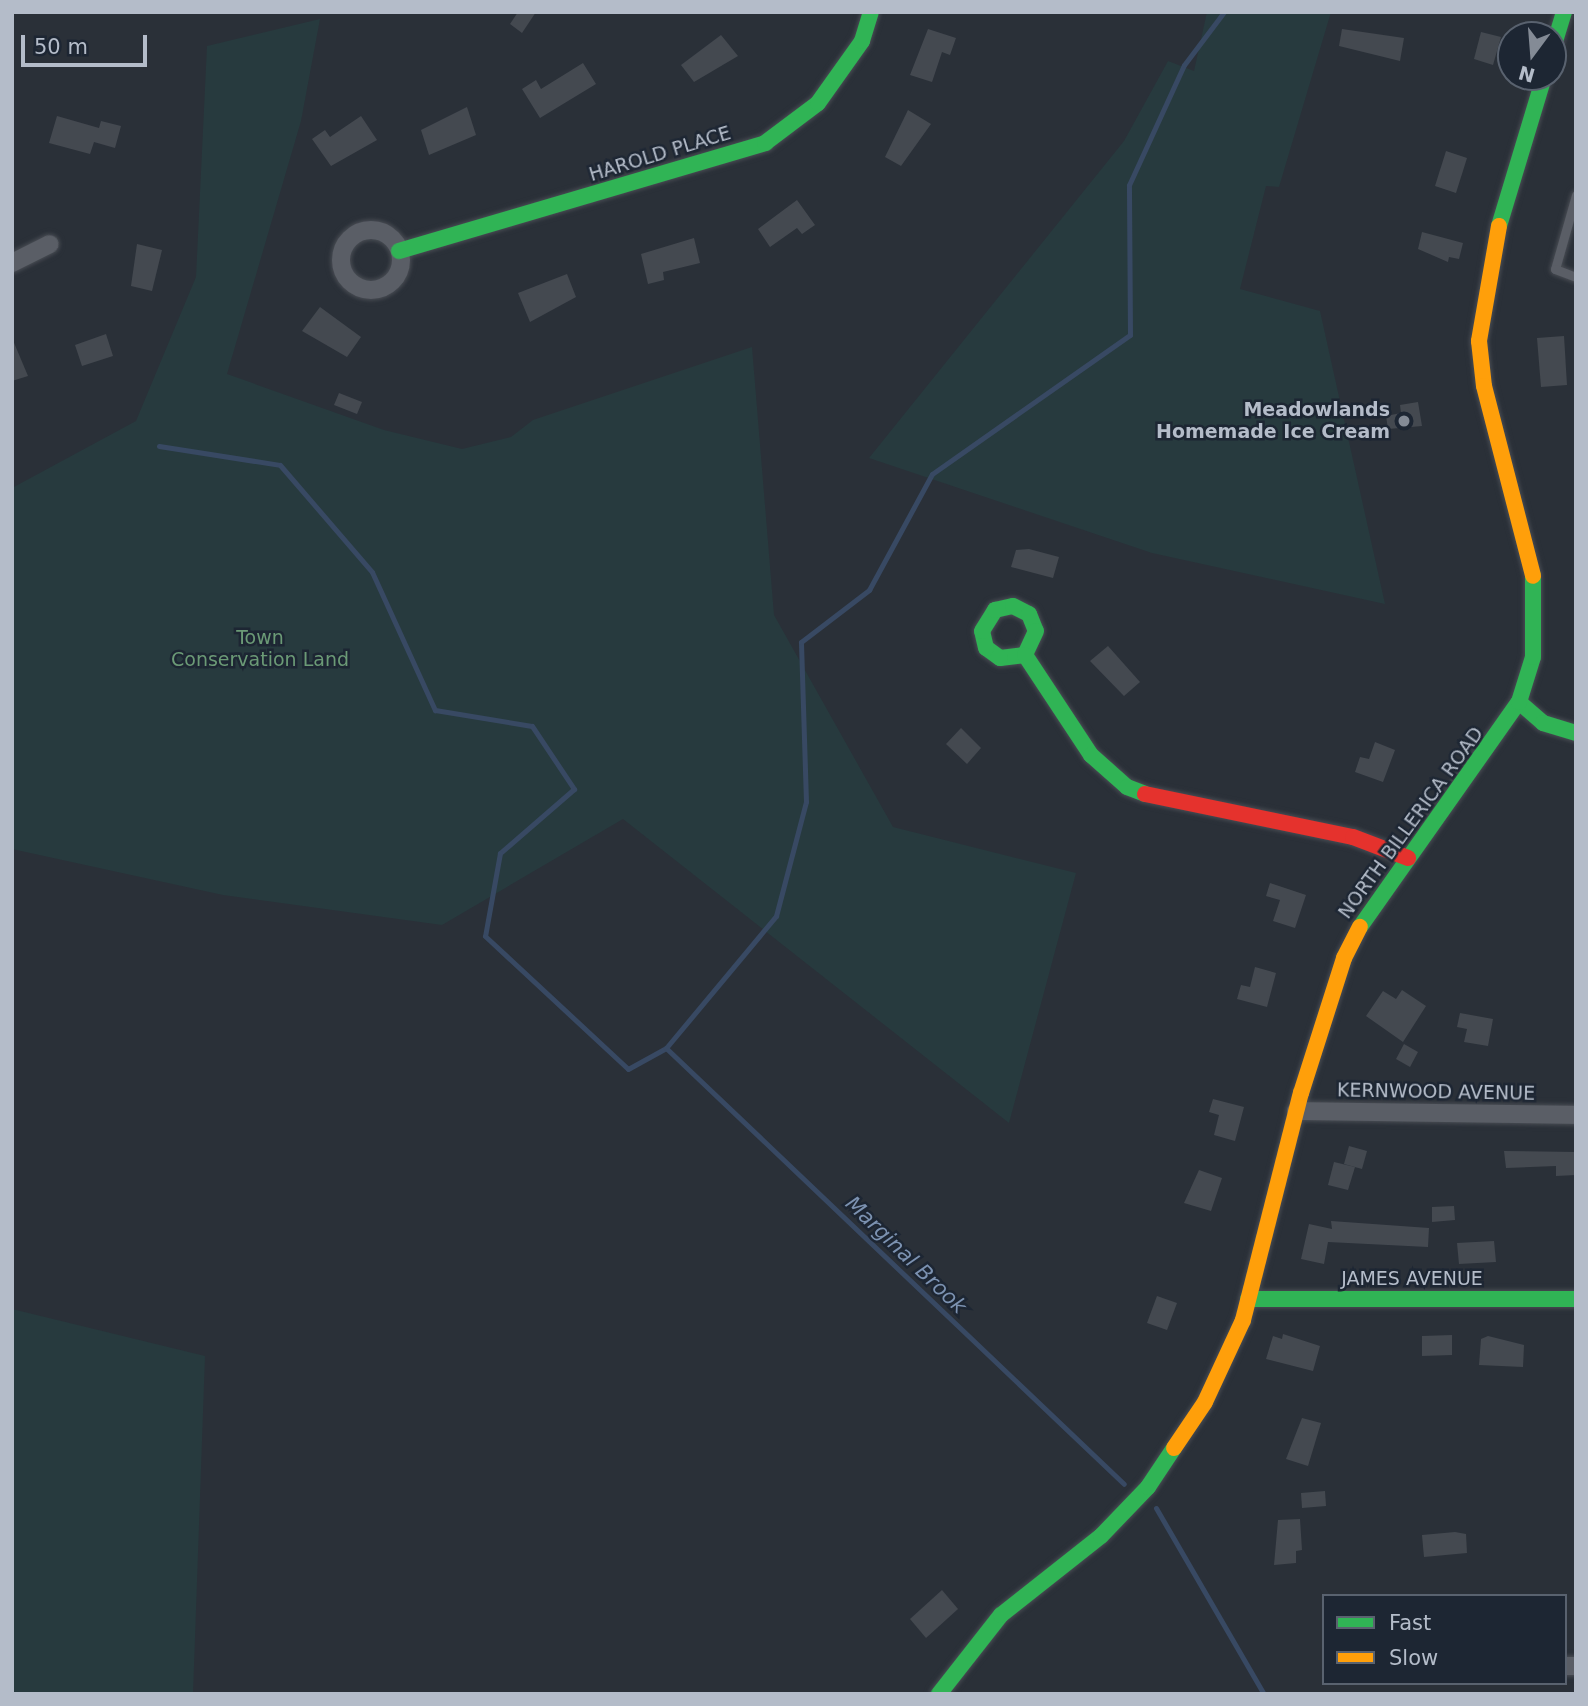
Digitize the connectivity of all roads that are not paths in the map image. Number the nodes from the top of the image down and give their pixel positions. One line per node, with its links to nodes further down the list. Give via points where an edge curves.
1 (871, 12): 5 (main road, HAROLD PLACE, via 862,41 818,103 765,143)
2 (1540, 91): 9 (main road, NORTH BILLERICA ROAD, via 1491,254 1479,341 1484,386 1535,583 1533,657)
3 (1576, 195): 7 (lane, via 1555,269)
4 (50, 244): 6 (street)
5 (399, 251)
6 (12, 263)
7 (1576, 276)
8 (1025, 654): 11 (main road, via 1091,755 1127,788 1163,801 1353,837)
9 (1519, 702): 10 (main road, via 1543,723); 11 (main road, NORTH BILLERICA ROAD)
10 (1576, 733)
11 (1408, 858): 12 (main road, NORTH BILLERICA ROAD, via 1368,913 1344,958)
12 (1296, 1111): 13 (street, KERNWOOD AVENUE); 15 (main road, NORTH BILLERICA ROAD)
13 (1576, 1115)
14 (1576, 1298): 15 (main road, JAMES AVENUE)
15 (1248, 1299): 16 (main road, NORTH BILLERICA ROAD, via 1223,1369 1164,1467 1101,1536 1001,1615)
16 (939, 1694)

